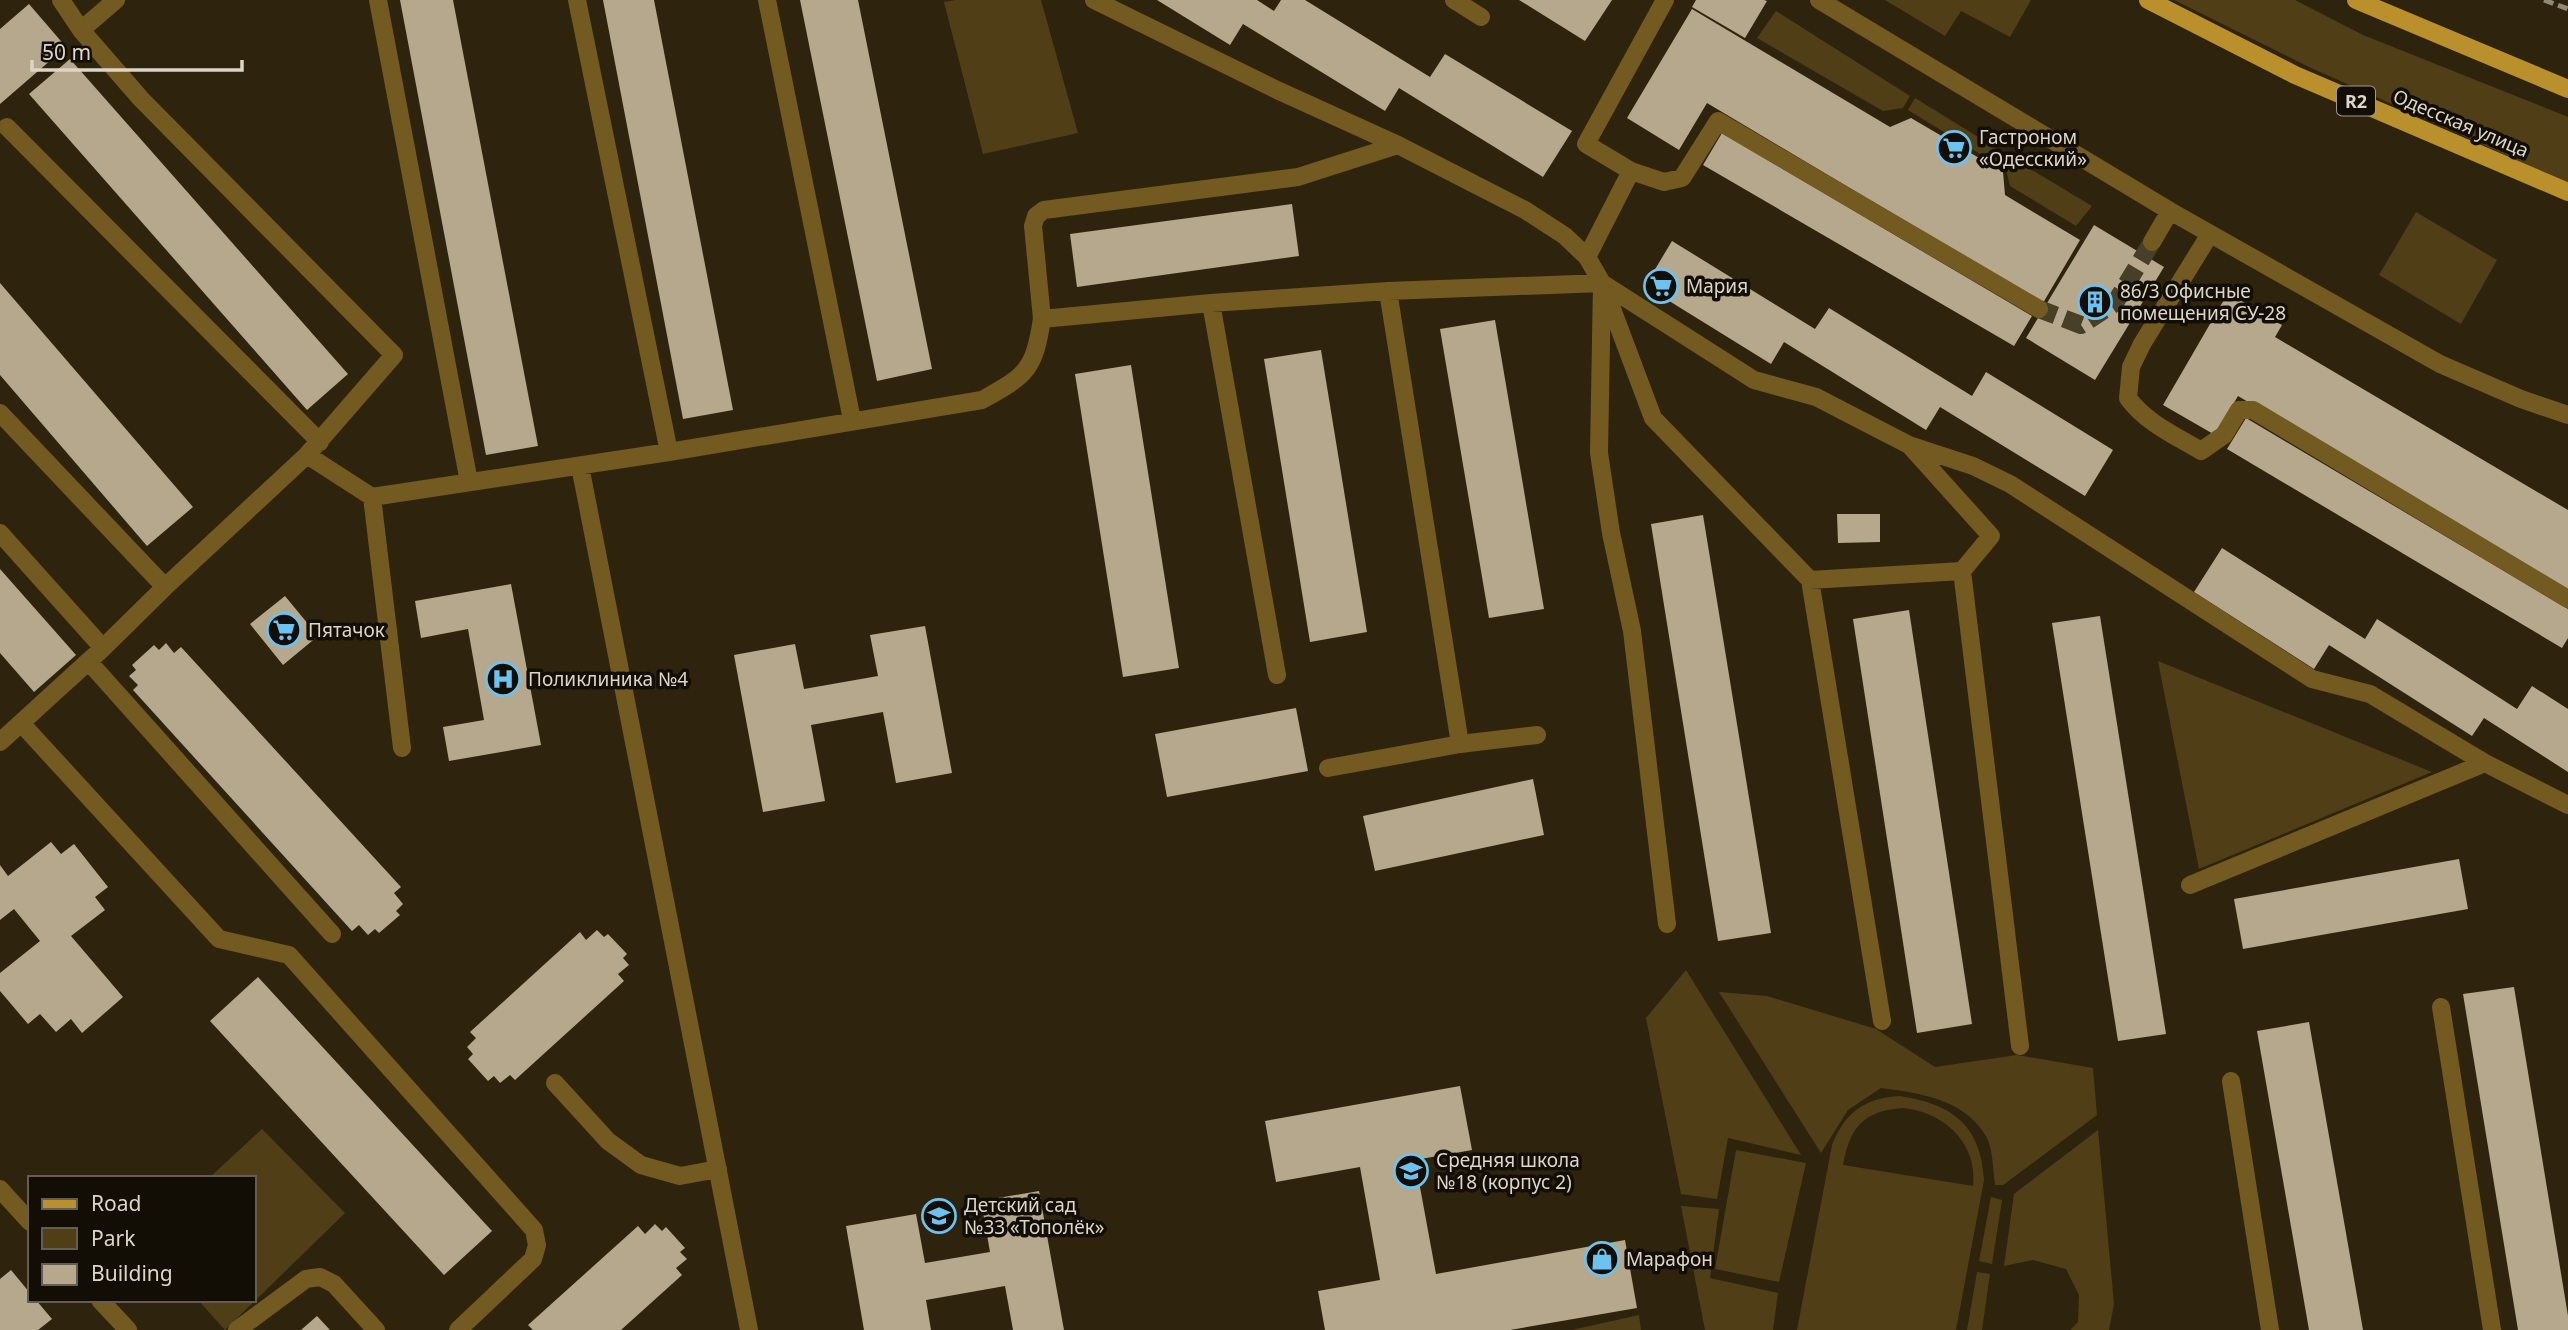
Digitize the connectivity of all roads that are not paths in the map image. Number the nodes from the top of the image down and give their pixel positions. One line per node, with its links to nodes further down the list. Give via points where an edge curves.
1 (61, 0): 13 (street)
2 (116, 0): 13 (street)
3 (378, 0): 35 (street)
4 (577, 0): 33 (street)
5 (767, 0): 30 (street)
6 (1094, 0): 16 (street)
7 (1454, 0): 12 (street)
8 (1665, 0): 17 (street, via 1586,144)
9 (1819, 0): 19 (street)
10 (2148, 0): 18 (main road, Одесская улица / R2, via 2295,75)
11 (2356, 0): 14 (main road)
12 (1481, 17)
13 (82, 30): 32 (street, via 141,99 394,355)
14 (2568, 89)
15 (7, 128): 32 (street)
16 (1398, 145): 22 (street, via 1525,210); 27 (street, via 1298,177 1044,210 1036,216 1034,226)
17 (1631, 171): 22 (street); 26 (street, via 1664,182 1682,178 1718,121)
18 (2568, 192)
19 (2170, 211): 20 (street); 21 (street)
20 (2210, 234): 29 (street, via 2440,364); 41 (street, via 2131,367 2128,398 2135,408 2201,451 2224,435 2239,410 2253,410)
21 (2152, 242)
22 (1587, 257): 23 (street)
23 (1602, 282): 24 (street); 31 (street, via 1754,380 1816,397); 39 (street, via 1653,418); 54 (street, via 1598,453 1632,631)
24 (1388, 291): 25 (street); 48 (street)
25 (1211, 303): 27 (street); 44 (street)
26 (2039, 309)
27 (1042, 318): 30 (street, via 1037,350 1028,368 982,400)
28 (0, 413): 40 (street)
29 (2568, 415)
30 (852, 420): 33 (street)
31 (1909, 445): 38 (street, via 1990,536); 50 (street, via 2010,484 2312,679 2370,694)
32 (314, 449): 36 (street); 40 (street)
33 (669, 452): 34 (street)
34 (580, 466): 35 (street); 61 (street)
35 (469, 482): 36 (street)
36 (372, 497): 49 (street)
37 (0, 533): 42 (street)
38 (1962, 571): 39 (street); 58 (street)
39 (1810, 580): 57 (street)
40 (165, 587): 42 (street)
41 (2568, 599)
42 (103, 648): 43 (street)
43 (89, 662): 45 (street); 55 (street)
44 (1277, 675)
45 (21, 723): 47 (street); 68 (street, via 219,939 289,955 534,1230 537,1245 533,1259)
46 (1537, 735): 48 (street)
47 (0, 742)
48 (1460, 744): 51 (street)
49 (402, 748)
50 (2485, 763): 52 (street); 53 (street)
51 (1328, 768)
52 (2568, 805)
53 (2190, 885)
54 (1667, 924)
55 (332, 934)
56 (2441, 1007): 71 (street)
57 (1882, 1021)
58 (2021, 1046)
59 (2231, 1081): 70 (street)
60 (555, 1083): 61 (street, via 608,1141 641,1165 680,1175)
61 (718, 1169): 69 (street)
62 (0, 1189): 63 (street)
63 (28, 1220)
64 (102, 1302): 65 (street)
65 (128, 1330)
66 (237, 1330): 67 (street, via 306,1279 320,1277 334,1284)
67 (376, 1330)
68 (458, 1330)
69 (749, 1330)
70 (2270, 1330)
71 (2492, 1330)

